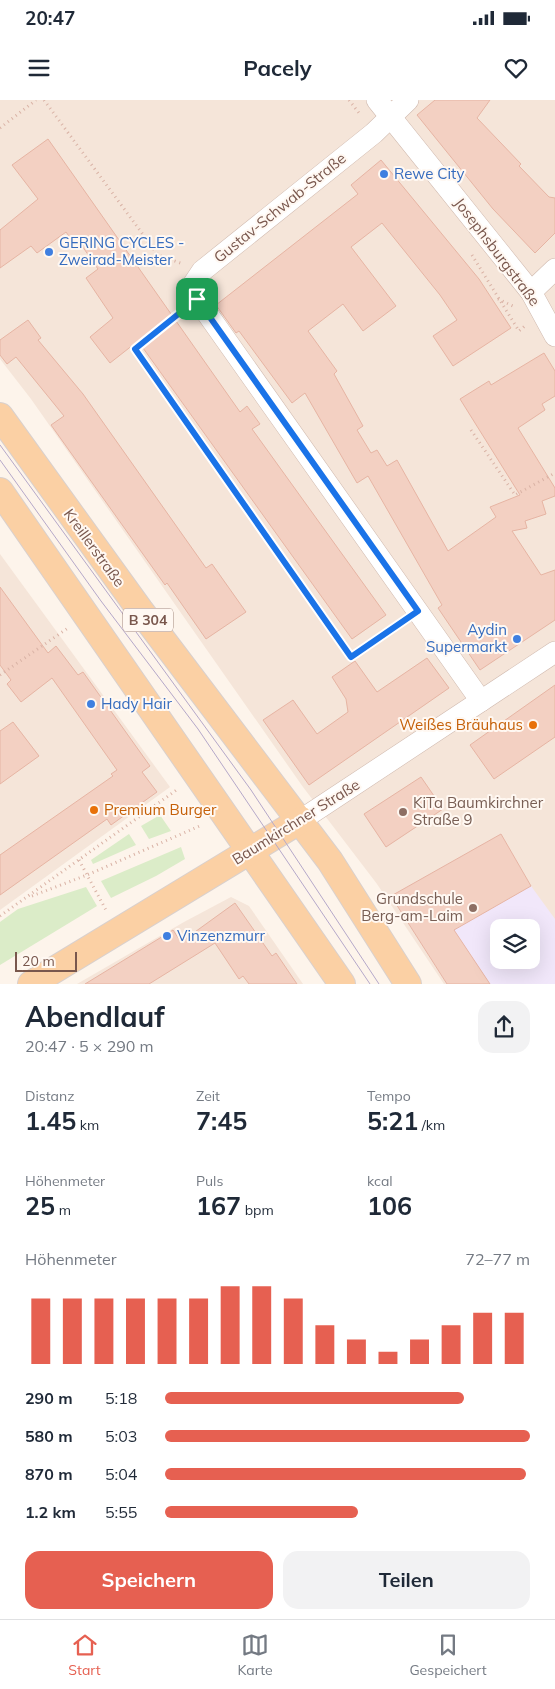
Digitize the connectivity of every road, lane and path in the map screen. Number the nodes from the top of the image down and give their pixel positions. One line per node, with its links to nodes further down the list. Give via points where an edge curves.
1 (36, 100): 7 (path)
2 (44, 100): 11 (path, via 158,255)
3 (349, 100): 8 (path)
4 (377, 100): 6 (street, Josephsburgstraße)
5 (408, 100): 6 (street, Gustav-Schwab-Straße)
6 (391, 118): 8 (street, Gustav-Schwab-Straße); 12 (street, Josephsburgstraße)
7 (0, 128)
8 (374, 133): 11 (street, Gustav-Schwab-Straße)
9 (471, 253): 14 (path, via 519,331)
10 (555, 269): 12 (street)
11 (202, 271): 13 (street, Gustav-Schwab-Straße, via 194,283)
12 (532, 292): 15 (street, Josephsburgstraße)
13 (197, 299): 20 (street); 20 (path, via 135,349 351,657)
14 (534, 319)
15 (555, 336)
16 (0, 416): 26 (main road, Kreillerstraße / B 304, via 163,641)
17 (471, 430): 18 (path, via 515,495)
18 (555, 473)
19 (0, 491): 28 (main road, B 304)
20 (418, 611): 24 (street)
21 (68, 628): 23 (path)
22 (555, 652): 24 (street, Baumkirchner Straße)
23 (0, 675)
24 (481, 701): 26 (street, Baumkirchner Straße)
25 (178, 788): 29 (path)
26 (300, 820): 28 (main road, Baumkirchner Straße); 36 (main road, B 304, via 330,861)
27 (202, 825): 30 (path)
28 (248, 851): 33 (main road, Baumkirchner Straße); 35 (main road, B 304)
29 (79, 860): 30 (path); 31 (path)
30 (87, 875): 31 (path); 33 (path)
31 (27, 897): 32 (path)
32 (0, 916)
33 (118, 930): 34 (main road, Baumkirchner Straße)
34 (31, 984)
35 (342, 984)
36 (408, 984)

